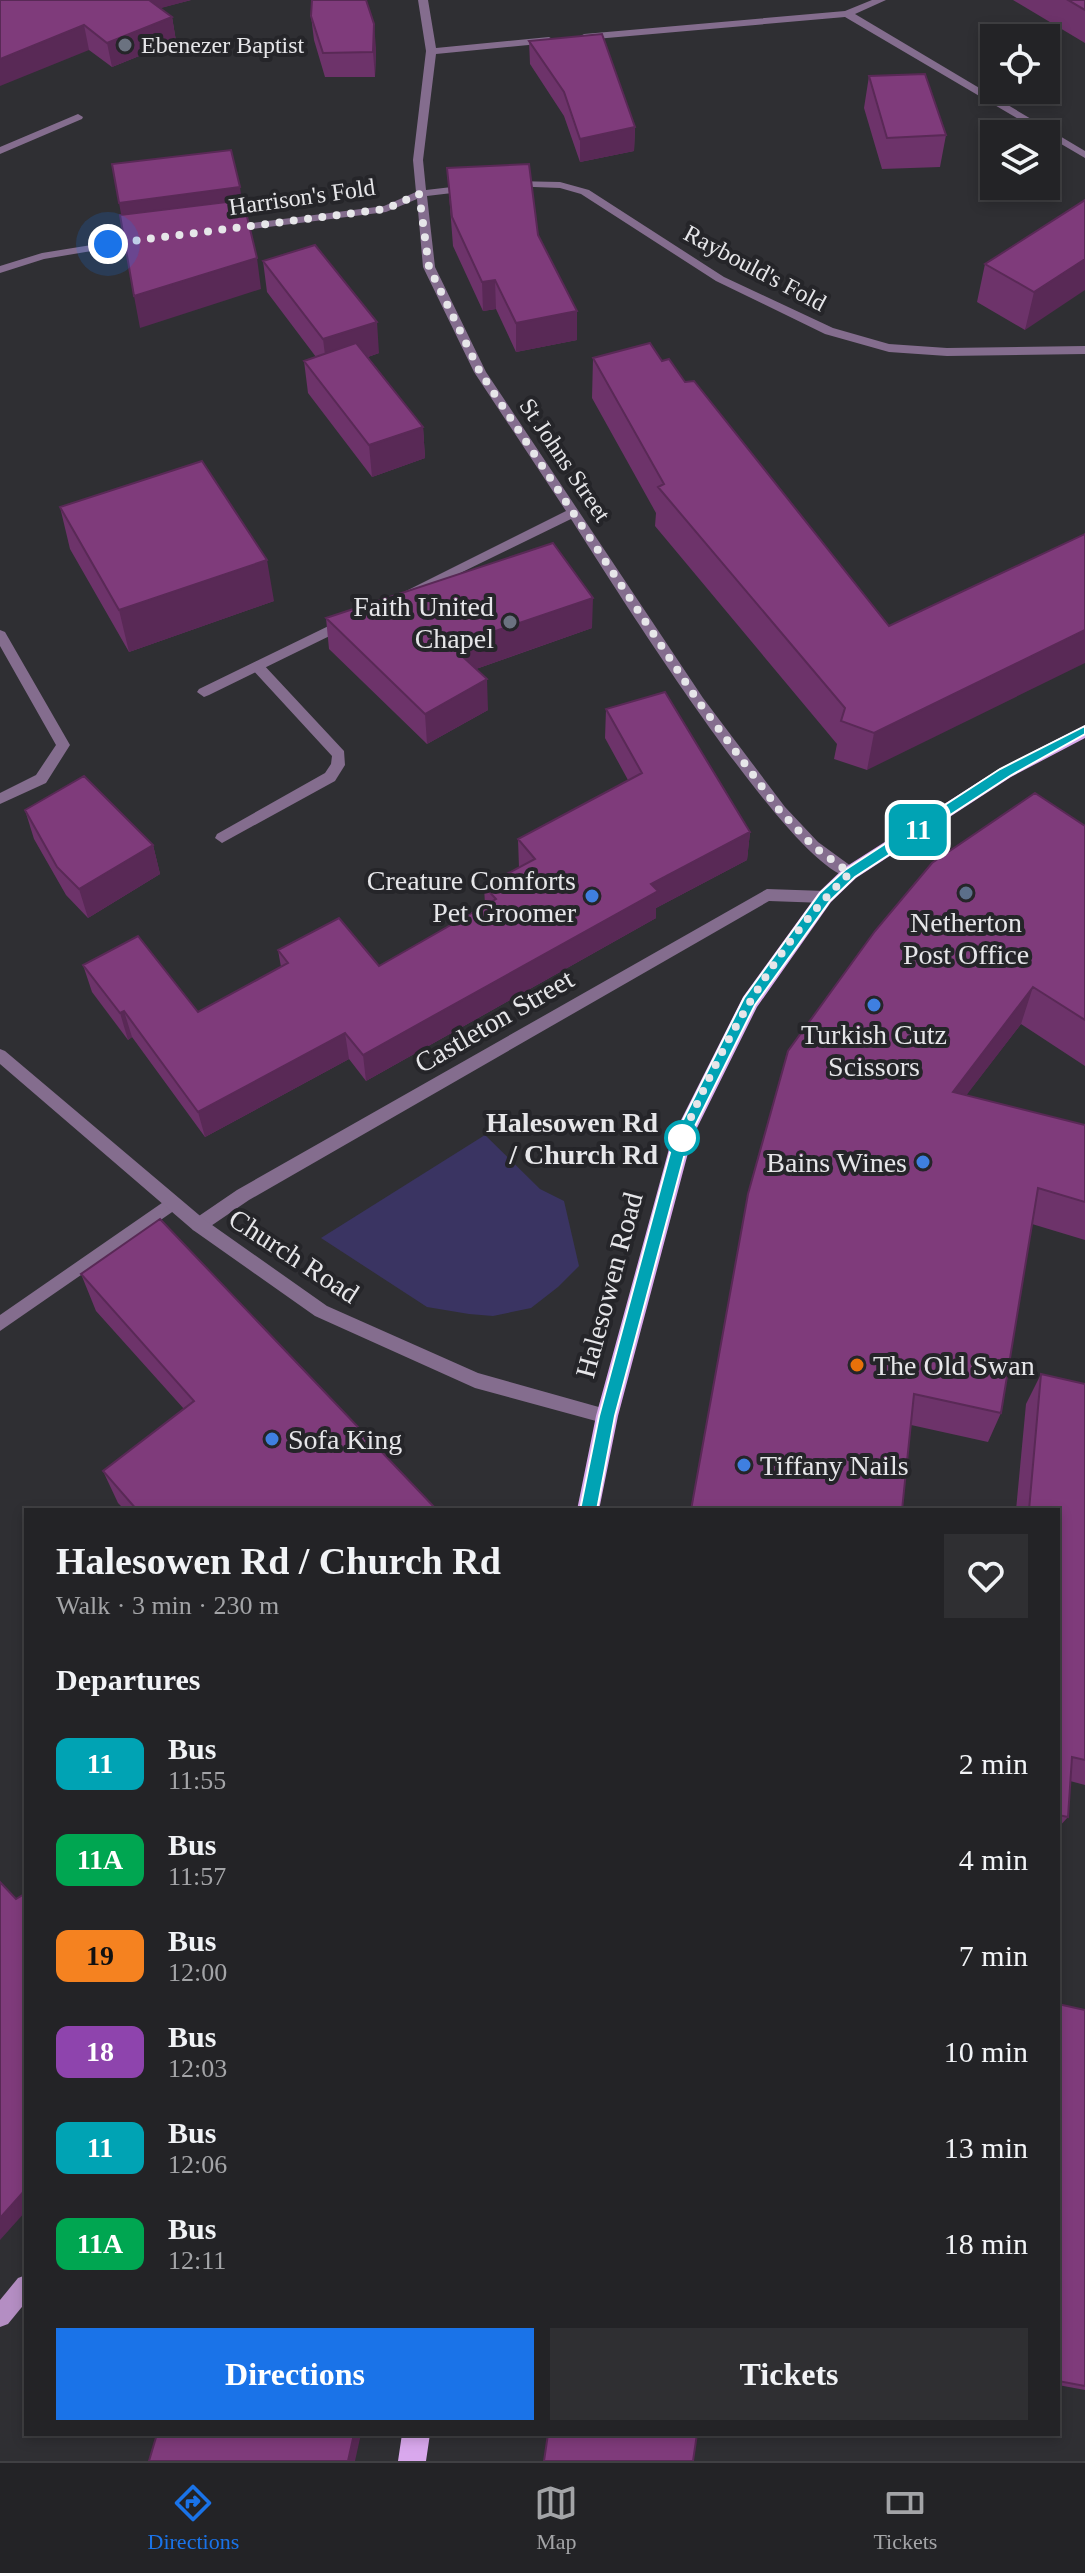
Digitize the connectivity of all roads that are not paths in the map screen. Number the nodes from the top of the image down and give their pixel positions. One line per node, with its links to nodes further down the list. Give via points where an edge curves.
1 (423, 0): 6 (street, St Johns Street)
2 (881, 0): 3 (street)
3 (847, 14): 4 (street); 9 (street)
4 (570, 39)
5 (555, 40): 6 (street)
6 (431, 51): 12 (street, St Johns Street)
7 (78, 117): 8 (street)
8 (0, 151)
9 (1085, 155)
10 (503, 184): 16 (street, Raybould's Fold, via 560,185 585,192 720,279 829,331 889,348)
11 (489, 186): 12 (street)
12 (419, 194): 13 (street, Harrison's Fold, via 386,209); 17 (street, St Johns Street, via 429,267 480,372)
13 (216, 230)
14 (155, 238): 15 (street, via 42,256)
15 (0, 270)
16 (1085, 350)
17 (574, 512): 18 (street); 26 (street, St Johns Street, via 698,701 780,811 813,846)
18 (387, 603)
19 (358, 617): 21 (street)
20 (0, 635): 24 (street, via 63,745 41,779)
21 (257, 666): 22 (street); 25 (street, via 339,755 338,765 330,777)
22 (204, 692)
23 (1085, 731): 26 (main road, Halesowen Road, via 1005,773)
24 (0, 799)
25 (222, 838)
26 (850, 873): 27 (main road, Halesowen Road)
27 (825, 897): 30 (street, Castleton Street, via 767,895); 32 (main road, Halesowen Road, via 750,1002 682,1138)
28 (0, 1055): 29 (street, Church Road)
29 (172, 1203): 30 (street, Church Road); 31 (street)
30 (199, 1225): 32 (street, Church Road, via 321,1311 475,1380)
31 (0, 1324)
32 (607, 1416): 33 (main road, Halesowen Road)
33 (588, 1508)
34 (24, 2288): 35 (main road)
35 (0, 2316)
36 (416, 2436): 37 (main road)
37 (412, 2461)

